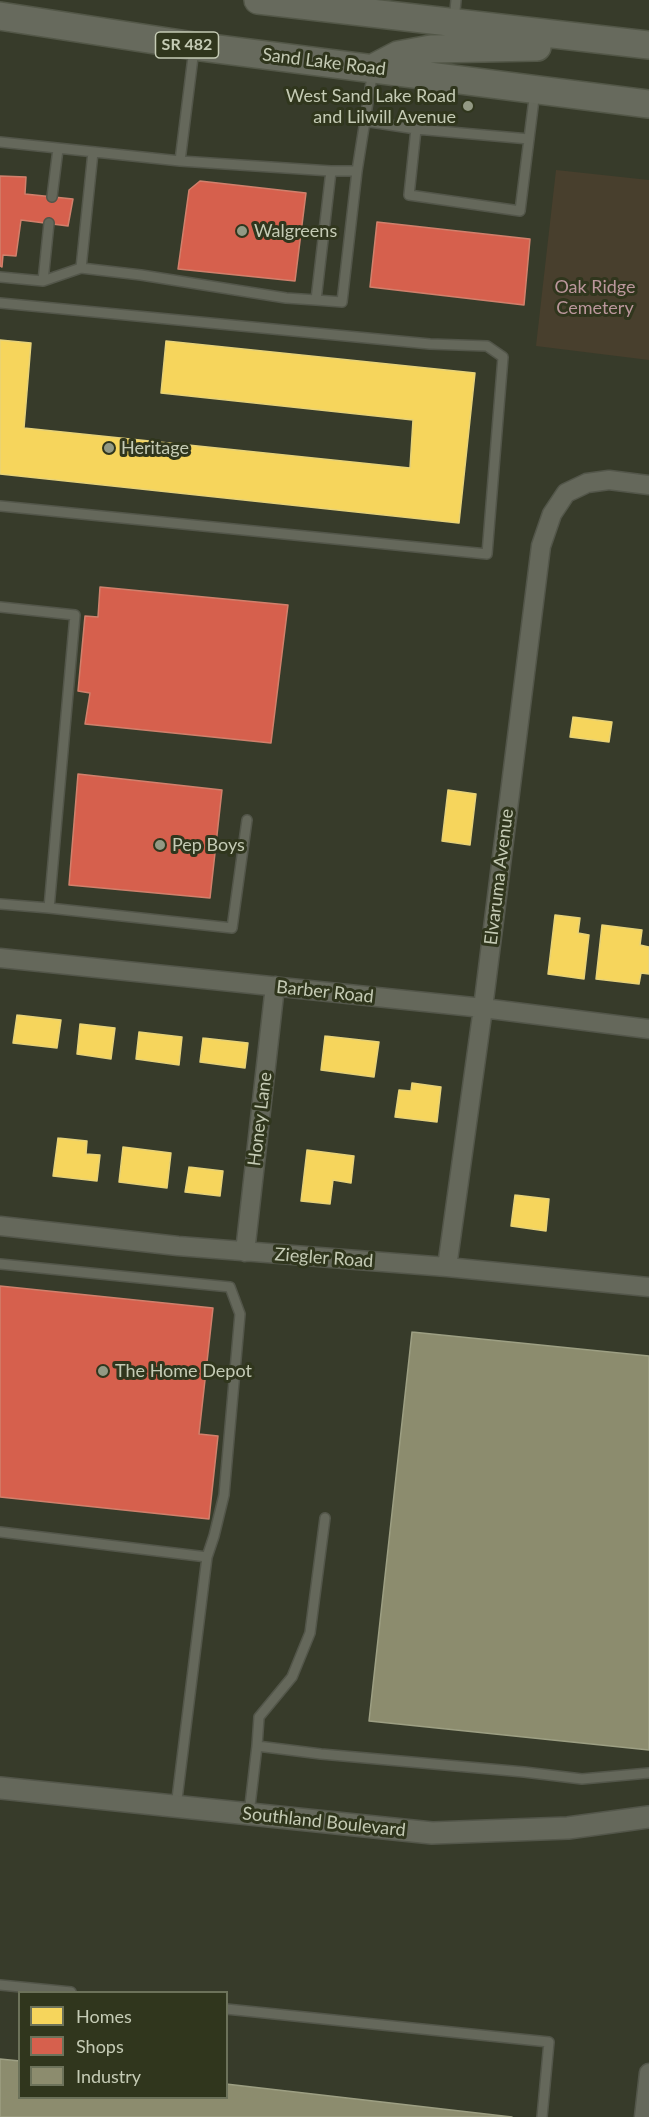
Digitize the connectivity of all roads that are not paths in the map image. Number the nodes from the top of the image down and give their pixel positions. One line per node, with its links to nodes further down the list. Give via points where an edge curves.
1 (258, 0): 2 (main road)
2 (455, 12): 4 (main road)
3 (0, 16): 5 (main road, Sand Lake Road / SR 482)
4 (649, 45): 6 (main road, via 431,49 398,55)
5 (194, 46): 6 (main road, Sand Lake Road / SR 482); 15 (lane)
6 (374, 68): 7 (main road, Sand Lake Road / SR 482); 9 (lane)
7 (535, 89): 8 (main road, Sand Lake Road / SR 482); 11 (lane)
8 (649, 104)
9 (364, 122): 10 (lane); 17 (lane)
10 (416, 129): 11 (lane); 11 (lane, via 409,195 520,211)
11 (529, 140)
12 (0, 142): 13 (lane)
13 (58, 148): 14 (lane); 18 (lane)
14 (93, 152): 15 (lane); 20 (lane)
15 (180, 161): 16 (lane)
16 (331, 171): 17 (lane); 23 (lane)
17 (357, 171): 23 (lane, via 342,302)
18 (52, 197)
19 (50, 223): 22 (lane)
20 (81, 268): 22 (lane); 23 (lane)
21 (0, 278): 22 (lane)
22 (43, 281)
23 (316, 300)
24 (0, 303): 26 (lane, via 406,342 487,346 503,357 487,554)
25 (649, 485): 33 (street, Elvaruma Avenue, via 609,480 586,483 566,493 552,514 541,546)
26 (0, 506)
27 (0, 607): 30 (lane, via 75,615)
28 (247, 820): 30 (lane, via 232,928)
29 (0, 904): 30 (lane)
30 (49, 908)
31 (0, 958): 32 (street, Barber Road)
32 (275, 986): 33 (street, Barber Road); 36 (street, Honey Lane)
33 (483, 1008): 34 (street, Barber Road); 38 (street, Elvaruma Avenue)
34 (649, 1029)
35 (0, 1226): 36 (street, Ziegler Road)
36 (245, 1252): 38 (street, Ziegler Road)
37 (0, 1264): 42 (lane, via 230,1287 240,1314 224,1495)
38 (447, 1267): 39 (street, Ziegler Road)
39 (649, 1287)
40 (325, 1518): 43 (lane, via 310,1633 292,1677 259,1717)
41 (0, 1532): 42 (lane)
42 (207, 1557): 46 (lane)
43 (257, 1746): 44 (lane, via 582,1779); 47 (lane)
44 (649, 1773)
45 (0, 1788): 46 (street, Southland Boulevard)
46 (176, 1807): 47 (street, Southland Boulevard)
47 (249, 1814): 48 (street, Southland Boulevard, via 432,1833 568,1828)
48 (649, 1816)
49 (0, 1985): 50 (lane)
50 (61, 1991)
51 (228, 2009): 53 (lane, via 549,2042)
52 (649, 2073): 54 (street)
53 (542, 2117)
54 (644, 2117)

